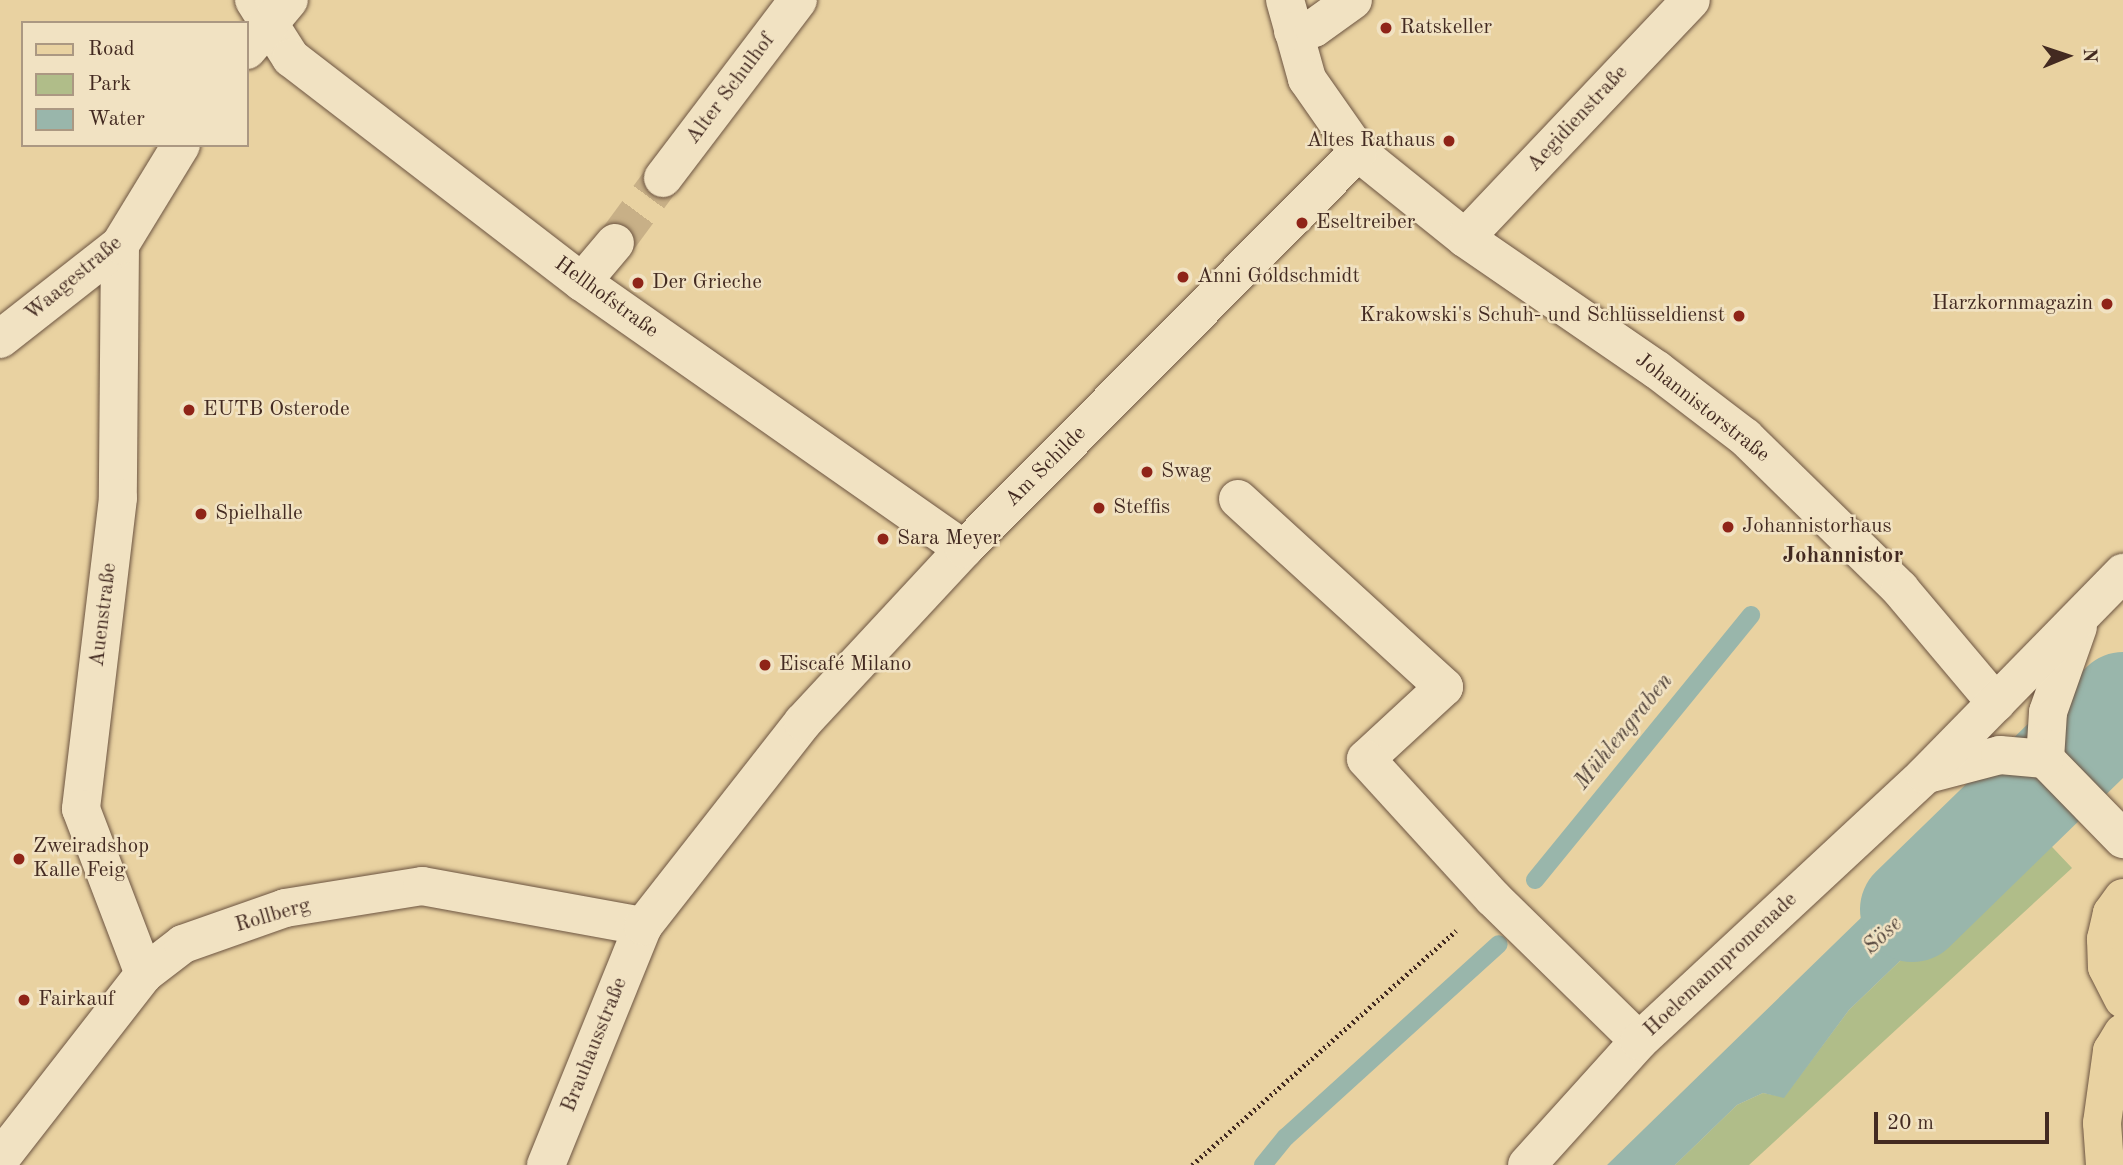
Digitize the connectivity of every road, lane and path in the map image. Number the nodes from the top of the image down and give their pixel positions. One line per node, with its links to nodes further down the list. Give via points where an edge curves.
1 (798, 0): 8 (street, Alter Schulhof)
2 (1353, 0): 4 (street, via 1314,28)
3 (1691, 0): 9 (street, Aegidienstraße)
4 (1289, 16): 7 (street, Johannistorstraße, via 1307,79)
5 (264, 18): 12 (street, Hellhofstraße, via 291,58)
6 (180, 147): 11 (street, Waagestraße)
7 (1359, 152): 9 (street, Johannistorstraße); 15 (street, Am Schilde)
8 (663, 178)
9 (1465, 238): 18 (street, Johannistorstraße, via 1657,370 1745,437 1900,589)
10 (615, 243): 12 (street)
11 (120, 245): 13 (street, Waagestraße); 25 (street, Auenstraße, via 118,498 81,809)
12 (582, 282): 15 (street, Hellhofstraße)
13 (3, 337)
14 (1238, 499): 22 (street, via 1444,687 1366,759)
15 (964, 549): 24 (street, Am Schilde, via 803,722)
16 (2123, 573): 17 (street, Hoelemannpromenade)
17 (2082, 615): 18 (street, Hoelemannpromenade); 19 (street, via 2048,712)
18 (1996, 704): 20 (street, Hoelemannpromenade)
19 (2045, 759): 20 (street, Hoelemannpromenade, via 2000,755); 21 (street)
20 (1925, 775): 28 (street, Hoelemannpromenade)
21 (2118, 832)
22 (1493, 898): 28 (street); 31 (path)
23 (2123, 898): 26 (main road, via 2112,913 2106,939 2106,967)
24 (643, 926): 25 (street, Rollberg, via 422,886 285,908 183,944); 30 (street, Brauhausstraße)
25 (144, 974): 29 (street, Rollberg)
26 (2123, 999)
27 (2123, 1034): 33 (main road, via 2112,1051 2102,1123)
28 (1639, 1041): 32 (street, Hoelemannpromenade)
29 (0, 1159)
30 (546, 1165)
31 (1192, 1165)
32 (1527, 1165)
33 (2105, 1165)

